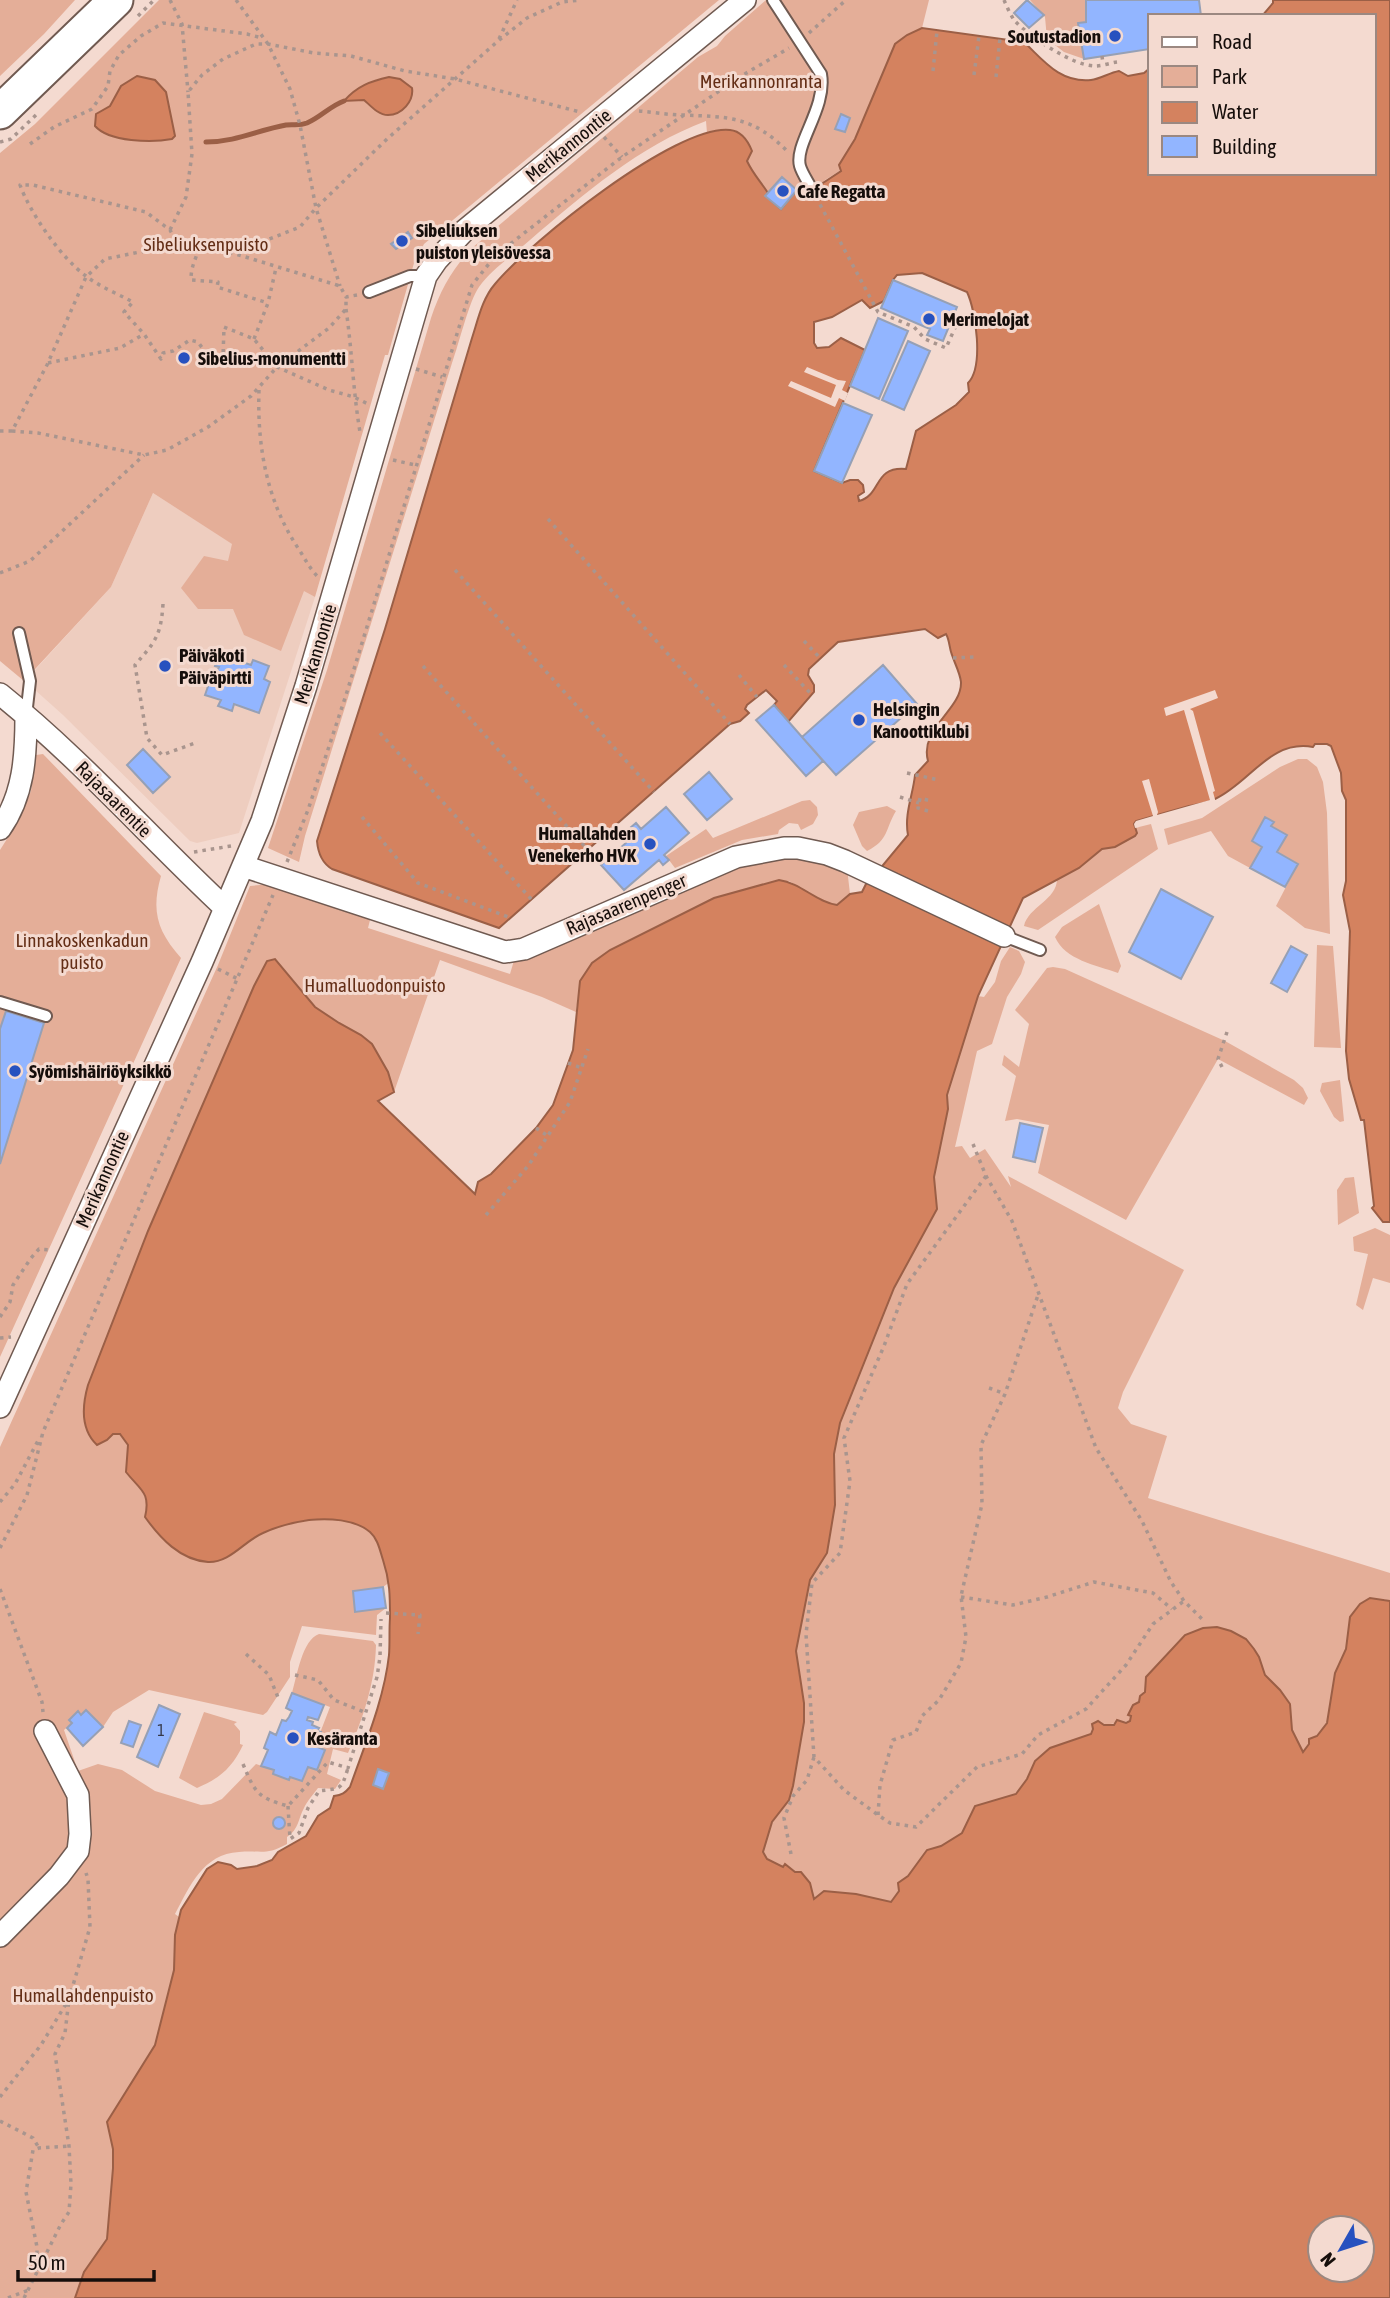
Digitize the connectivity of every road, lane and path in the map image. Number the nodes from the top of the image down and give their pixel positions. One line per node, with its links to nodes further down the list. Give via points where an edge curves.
1 (116, 0): 30 (main road)
2 (170, 0): 11 (path)
3 (236, 0): 14 (path)
4 (517, 0): 16 (path)
5 (581, 0): 10 (path)
6 (745, 0): 43 (street, Merikannontie, via 465,230)
7 (773, 0): 17 (lane)
8 (846, 0): 17 (path)
9 (1004, 0): 21 (path, via 1024,31 1075,61)
10 (560, 1): 16 (path)
11 (182, 24): 14 (path); 26 (path); 33 (path, via 163,23 141,36 119,54 108,86 92,109)
12 (937, 31): 22 (path)
13 (979, 36): 23 (path)
14 (264, 38): 18 (path)
15 (1000, 38): 24 (path)
16 (498, 40): 25 (path)
17 (800, 42): 28 (path); 35 (lane, via 823,85)
18 (268, 44): 25 (path); 26 (path, via 256,44 223,59); 37 (path, via 290,89)
19 (1102, 57): 21 (path)
20 (1117, 62): 21 (path)
21 (1103, 64)
22 (933, 71)
23 (974, 75)
24 (996, 77)
25 (455, 79): 29 (path); 37 (path)
26 (188, 92): 38 (path, via 192,154 186,197)
27 (630, 110): 28 (path)
28 (682, 115): 34 (path); 35 (path, via 743,121 771,137)
29 (585, 116)
30 (6, 125): 32 (path)
31 (601, 133): 34 (path)
32 (0, 142)
33 (30, 144)
34 (622, 157): 56 (path, via 496,255 472,285)
35 (799, 164): 36 (lane)
36 (810, 186): 50 (path, via 878,312 914,327 925,340 946,348)
37 (316, 208): 41 (path, via 300,227); 45 (path)
38 (170, 230): 39 (path); 44 (path, via 146,212 20,185 63,255)
39 (176, 241): 40 (path); 44 (path, via 105,259)
40 (198, 248): 41 (path); 48 (path, via 191,280 218,282 216,287)
41 (226, 251): 42 (path)
42 (276, 268): 45 (path); 48 (path)
43 (426, 276): 46 (lane, via 410,276); 93 (street, Merikannontie, via 306,687)
44 (86, 277): 51 (path, via 133,302 124,312); 53 (path)
45 (340, 286): 47 (path)
46 (369, 292): 47 (path)
47 (346, 297): 49 (path)
48 (268, 303): 52 (path)
49 (346, 309): 54 (path, via 329,328); 58 (path)
50 (958, 321)
51 (144, 334): 52 (path, via 161,359 163,353 190,340 198,342 208,356 223,357 224,327); 53 (path, via 120,348)
52 (254, 339): 54 (path)
53 (48, 363): 60 (path)
54 (277, 367): 57 (path); 58 (path)
55 (411, 368): 56 (path)
56 (442, 377): 97 (path, via 346,695)
57 (259, 388): 63 (path, via 182,443); 67 (path, via 261,453 271,494 291,538)
58 (354, 397): 59 (path); 62 (path)
59 (376, 408)
60 (12, 430): 61 (path); 63 (path)
61 (0, 431)
62 (361, 437)
63 (144, 455): 66 (path, via 30,561)
64 (548, 519): 81 (path)
65 (455, 570): 86 (path)
66 (0, 573)
67 (325, 583)
68 (163, 604): 83 (path, via 158,635 135,665 147,738 162,755)
69 (19, 633): 80 (lane, via 30,681)
70 (804, 641): 73 (path)
71 (975, 657): 72 (path)
72 (953, 658)
73 (821, 659)
74 (784, 664): 78 (path)
75 (423, 666): 94 (path)
76 (739, 675): 79 (path)
77 (0, 694): 80 (street, Rajasaarentie)
78 (812, 695)
79 (757, 697)
80 (26, 716): 92 (street, via 23,775); 99 (street, Rajasaarentie)
81 (730, 724)
82 (380, 733): 98 (path)
83 (198, 742)
84 (907, 773): 85 (path)
85 (939, 780)
86 (654, 792)
87 (900, 797): 89 (path)
88 (931, 801): 89 (path, via 920,798)
89 (919, 803): 90 (path, via 918,808)
90 (928, 811)
91 (362, 817): 100 (path, via 418,883)
92 (0, 829)
93 (251, 846): 95 (path); 96 (street, Merikannontie)
94 (588, 850)
95 (189, 853)
96 (243, 866): 97 (street, Rajasaarenpenger); 99 (street, Merikannontie)
97 (280, 878): 101 (street, Rajasaarenpenger, via 505,952 524,949 736,857 797,848 858,866); 104 (path)
98 (532, 900)
99 (225, 908): 122 (street, Merikannontie)
100 (511, 918)
101 (1004, 936): 102 (lane)
102 (1040, 950)
103 (212, 966): 104 (path)
104 (238, 979): 123 (path)
105 (0, 1002): 106 (lane)
106 (46, 1016)
107 (1227, 1032): 110 (path, via 1218,1059)
108 (588, 1049): 111 (path)
109 (568, 1063): 111 (path)
110 (1222, 1067)
111 (582, 1068): 113 (path, via 570,1102)
112 (536, 1128): 113 (path)
113 (548, 1136): 116 (path)
114 (973, 1144): 115 (path)
115 (986, 1176): 118 (path, via 1012,1221); 139 (path, via 907,1284 844,1438 850,1481 840,1553 812,1583 806,1634)
116 (485, 1215)
117 (57, 1251): 119 (path, via 44,1248 31,1258 12,1285 10,1302)
118 (1039, 1292): 121 (path); 128 (path, via 1096,1448)
119 (0, 1317)
120 (989, 1388): 121 (path)
121 (1005, 1394): 127 (path, via 981,1445 982,1504)
122 (0, 1407)
123 (43, 1432): 124 (path, via 15,1485); 125 (path, via 27,1495)
124 (0, 1502)
125 (0, 1548)
126 (0, 1592): 138 (path, via 42,1702)
127 (961, 1597): 129 (path, via 1013,1605 1094,1582 1153,1593); 143 (path, via 966,1637 961,1663 939,1700 922,1716 916,1732 893,1740 880,1785)
128 (1184, 1601): 129 (path); 132 (path)
129 (1172, 1609): 143 (path, via 1153,1624 1126,1665 1086,1709 1038,1734 1022,1754 977,1768 916,1827 890,1823)
130 (386, 1613): 133 (path, via 420,1615)
131 (381, 1619): 137 (path, via 380,1657)
132 (1203, 1619)
133 (418, 1634)
134 (246, 1654): 136 (path, via 269,1675)
135 (295, 1675): 137 (path, via 318,1680 334,1700)
136 (279, 1700)
137 (367, 1713): 141 (path)
138 (45, 1731): 144 (street, via 78,1795)
139 (814, 1757): 143 (path, via 844,1790); 145 (path, via 807,1780 793,1796 784,1818)
140 (243, 1764): 142 (path, via 253,1789 269,1801)
141 (348, 1768): 142 (path, via 328,1762); 142 (path, via 336,1791 319,1791 299,1833 290,1839)
142 (288, 1806)
143 (878, 1815)
144 (78, 1851): 146 (street, via 60,1876); 147 (path, via 88,1879 90,1927)
145 (791, 1854)
146 (0, 1936)
147 (69, 1999): 148 (path, via 41,2045); 150 (path, via 65,2033 55,2054)
148 (0, 2097)
149 (0, 2121): 151 (path, via 33,2138)
150 (69, 2146): 151 (path); 152 (path, via 69,2212)
151 (39, 2148): 152 (path, via 33,2150 26,2192)
152 (37, 2273): 153 (path)
153 (29, 2290): 154 (path); 155 (path)
154 (8, 2298)
155 (24, 2298)

